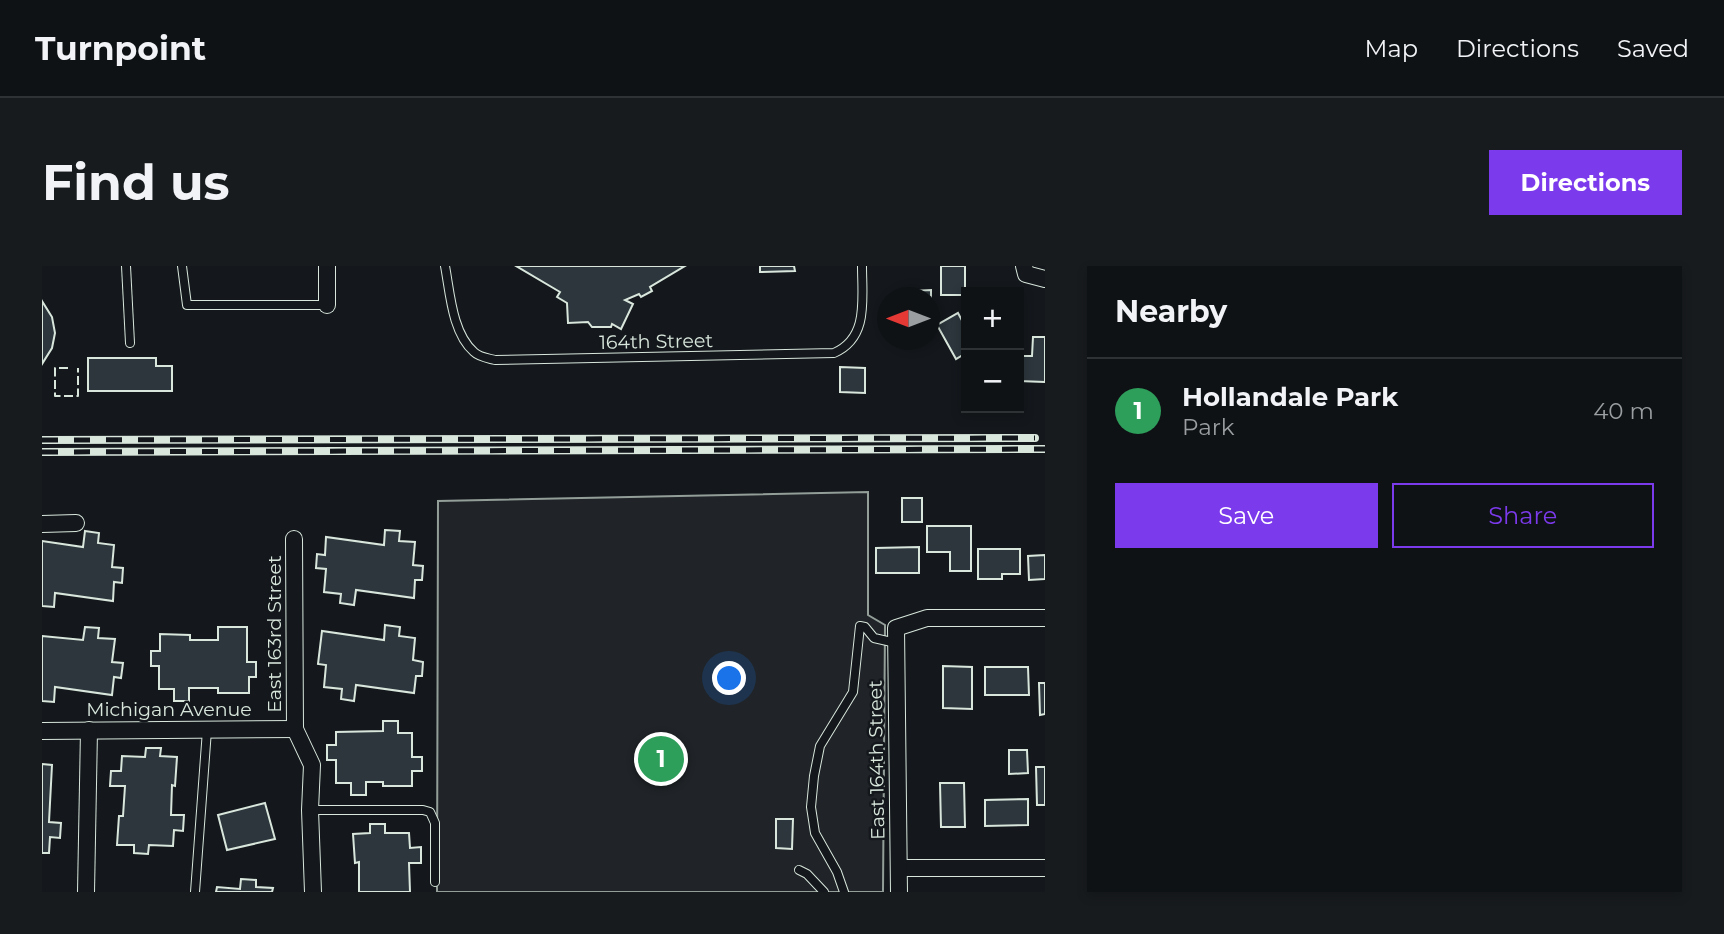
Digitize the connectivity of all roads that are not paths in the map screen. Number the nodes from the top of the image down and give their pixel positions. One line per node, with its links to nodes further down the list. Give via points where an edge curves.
1 (126, 266): 9 (lane)
2 (182, 266): 8 (lane, via 187,305)
3 (327, 266): 8 (street)
4 (445, 266): 5 (lane, 164th Street, via 463,337 473,351 495,359 834,353 847,347 859,326)
5 (862, 266)
6 (1025, 270): 7 (street)
7 (1045, 279)
8 (327, 305)
9 (130, 343)
10 (76, 523): 11 (street)
11 (42, 524)
12 (294, 540): 15 (street, East 163rd Street)
13 (1045, 618): 14 (street, via 927,618)
14 (895, 636): 20 (street, East 164th Street); 28 (lane, via 874,638 860,626 853,692 820,746 814,776 814,834)
15 (295, 729): 17 (street, Michigan Avenue); 19 (street, East 163rd Street, via 312,765)
16 (89, 730): 17 (street, Michigan Avenue); 18 (street, Michigan Avenue); 24 (street)
17 (207, 730): 25 (lane)
18 (42, 731)
19 (310, 810): 23 (lane, via 430,812 435,823); 26 (street, East 163rd Street)
20 (899, 868): 21 (street); 29 (street, East 164th Street)
21 (1045, 868)
22 (799, 870): 27 (lane)
23 (435, 882)
24 (86, 892)
25 (195, 892)
26 (313, 892)
27 (824, 892)
28 (844, 892)
29 (899, 892)

